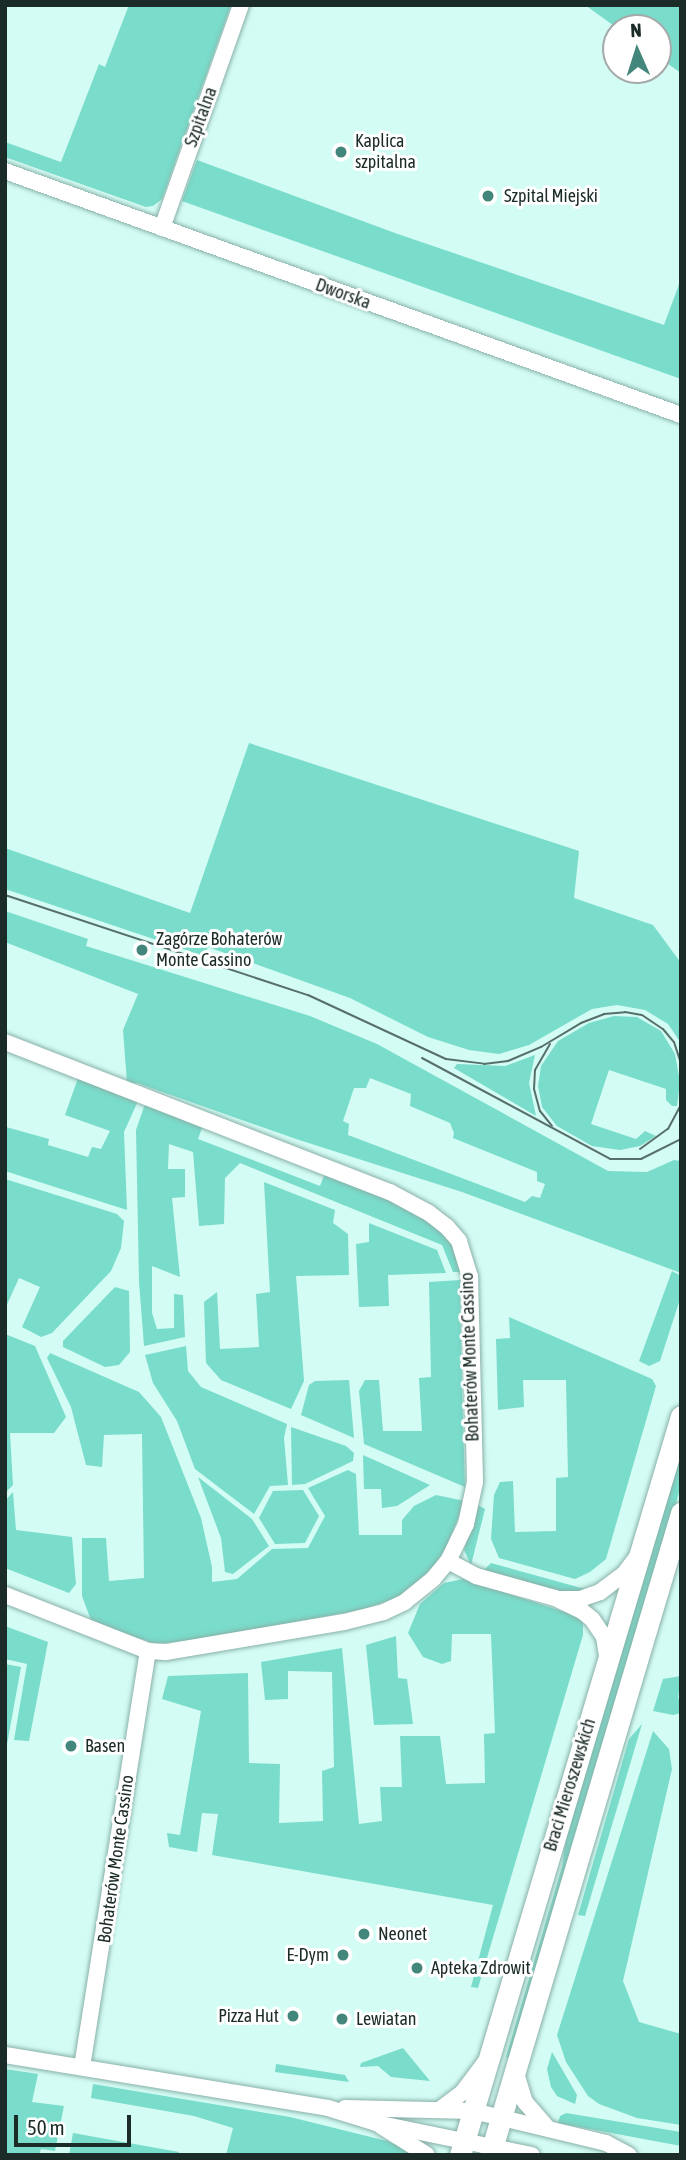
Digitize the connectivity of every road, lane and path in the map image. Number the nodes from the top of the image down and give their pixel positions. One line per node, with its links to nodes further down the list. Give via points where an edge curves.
1 (241, 5): 3 (street, Szpitalna)
2 (5, 171): 3 (street, Dworska)
3 (162, 228): 4 (street, Dworska)
4 (681, 415)
5 (5, 1042): 9 (street, Bohaterów Monte Cassino, via 390,1192 447,1227 459,1241 470,1276 475,1482 466,1524)
6 (681, 1416): 8 (main road, Braci Mieroszewskich)
7 (681, 1513): 17 (main road, Braci Mieroszewskich)
8 (639, 1553): 11 (street, via 624,1574 600,1592 580,1599); 13 (main road, Braci Mieroszewskich)
9 (448, 1562): 11 (street, via 476,1576); 12 (street, Bohaterów Monte Cassino, via 413,1596 384,1612 224,1644)
10 (5, 1595): 12 (street, Bohaterów Monte Cassino)
11 (555, 1598): 13 (street, via 592,1619 604,1637)
12 (148, 1651): 16 (street, Bohaterów Monte Cassino)
13 (607, 1664): 15 (main road, Braci Mieroszewskich)
14 (5, 2055): 16 (street)
15 (487, 2061): 19 (street, via 462,2093); 20 (main road, Braci Mieroszewskich)
16 (82, 2067): 18 (street)
17 (515, 2069): 21 (main road, Braci Mieroszewskich); 23 (street, via 525,2102)
18 (328, 2108): 19 (street); 22 (street)
19 (442, 2108): 20 (street)
20 (473, 2111): 21 (street); 24 (main road, Braci Mieroszewskich)
21 (501, 2117): 23 (street); 25 (main road, Braci Mieroszewskich)
22 (376, 2123): 24 (street); 26 (street)
23 (550, 2129): 28 (street, via 606,2143)
24 (462, 2147): 25 (street)
25 (491, 2150): 27 (street)
26 (427, 2155)
27 (533, 2155)
28 (629, 2155)

